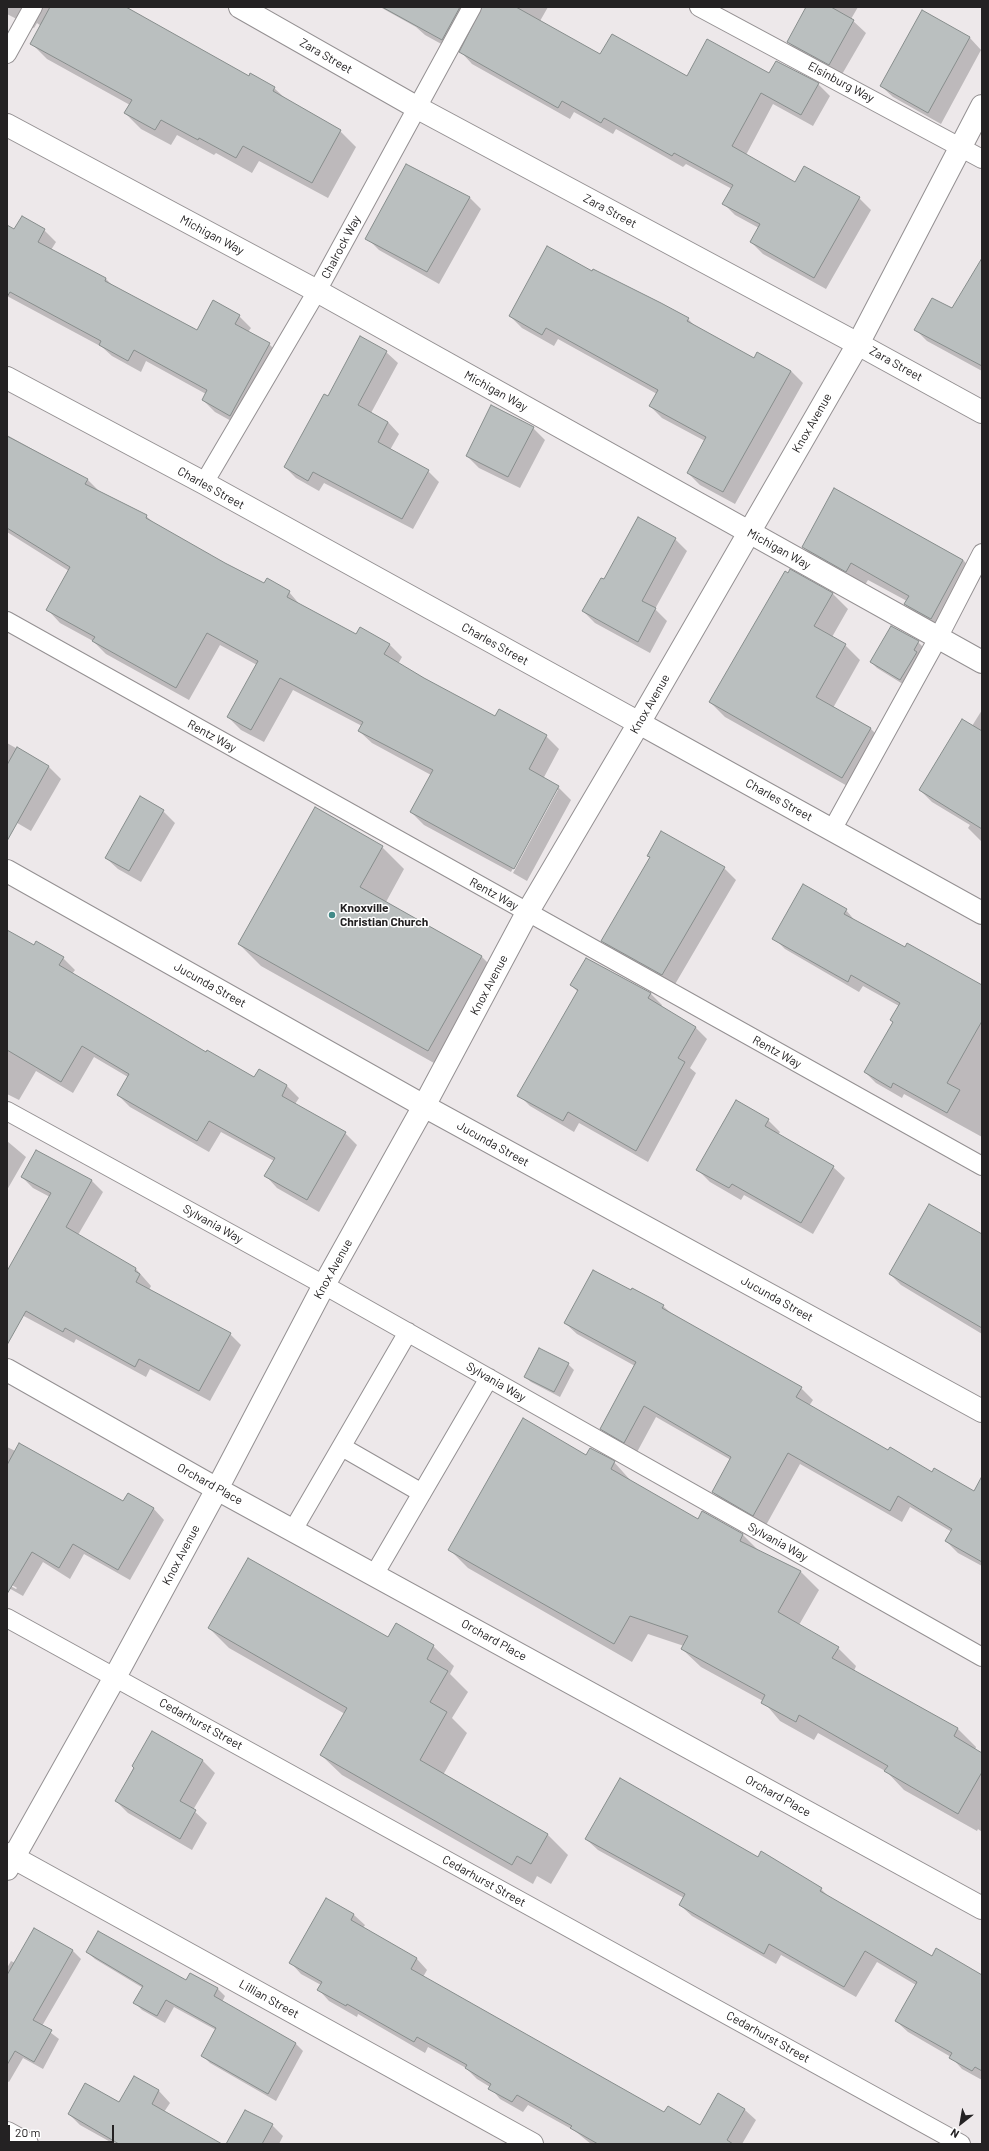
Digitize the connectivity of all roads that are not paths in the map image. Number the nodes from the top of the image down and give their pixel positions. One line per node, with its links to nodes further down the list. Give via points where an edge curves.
1 (33, 7): 5 (lane)
2 (240, 7): 7 (street, Zara Street)
3 (472, 7): 7 (lane, Chalrock Way)
4 (699, 7): 9 (lane, Elsinburg Way)
5 (7, 54)
6 (982, 106): 9 (street, Knox Avenue)
7 (416, 108): 11 (lane, Chalrock Way); 12 (street, Zara Street)
8 (7, 125): 11 (street, Michigan Way)
9 (960, 146): 10 (lane, Elsinburg Way); 12 (street, Knox Avenue)
10 (982, 158)
11 (317, 291): 15 (lane, Chalrock Way); 16 (street, Michigan Way)
12 (858, 344): 14 (street, Zara Street); 16 (street, Knox Avenue)
13 (7, 378): 15 (street, Charles Street)
14 (982, 412)
15 (204, 483): 21 (street, Charles Street)
16 (749, 532): 19 (street, Michigan Way); 21 (street, Knox Avenue)
17 (982, 553): 19 (lane)
18 (7, 621): 24 (lane, Rentz Way)
19 (938, 638): 20 (street, Michigan Way); 22 (lane)
20 (982, 662)
21 (639, 723): 22 (street, Charles Street); 24 (street, Knox Avenue)
22 (832, 830): 25 (street, Charles Street)
23 (7, 871): 26 (street, Jucunda Street)
24 (528, 913): 26 (street, Knox Avenue); 28 (lane, Rentz Way)
25 (982, 913)
26 (424, 1106): 29 (street, Knox Avenue); 33 (street, Jucunda Street)
27 (7, 1111): 29 (lane, Sylvania Way)
28 (982, 1166)
29 (324, 1284): 30 (lane, Sylvania Way); 35 (street, Knox Avenue)
30 (408, 1332): 32 (lane, Sylvania Way); 34 (lane)
31 (7, 1370): 35 (street, Orchard Place)
32 (489, 1378): 36 (lane); 40 (lane, Sylvania Way)
33 (982, 1411)
34 (342, 1447): 36 (lane); 37 (lane)
35 (217, 1489): 37 (street, Orchard Place); 41 (street, Knox Avenue)
36 (422, 1493): 38 (lane)
37 (293, 1530): 38 (street, Orchard Place)
38 (374, 1575): 43 (street, Orchard Place)
39 (7, 1618): 41 (lane, Cedarhurst Street)
40 (982, 1657)
41 (115, 1677): 42 (street, Knox Avenue); 47 (lane, Cedarhurst Street)
42 (9, 1860): 46 (street, Lillian Street)
43 (982, 1908)
44 (7, 2133): 45 (street)
45 (27, 2144)
46 (532, 2144)
47 (961, 2144)

